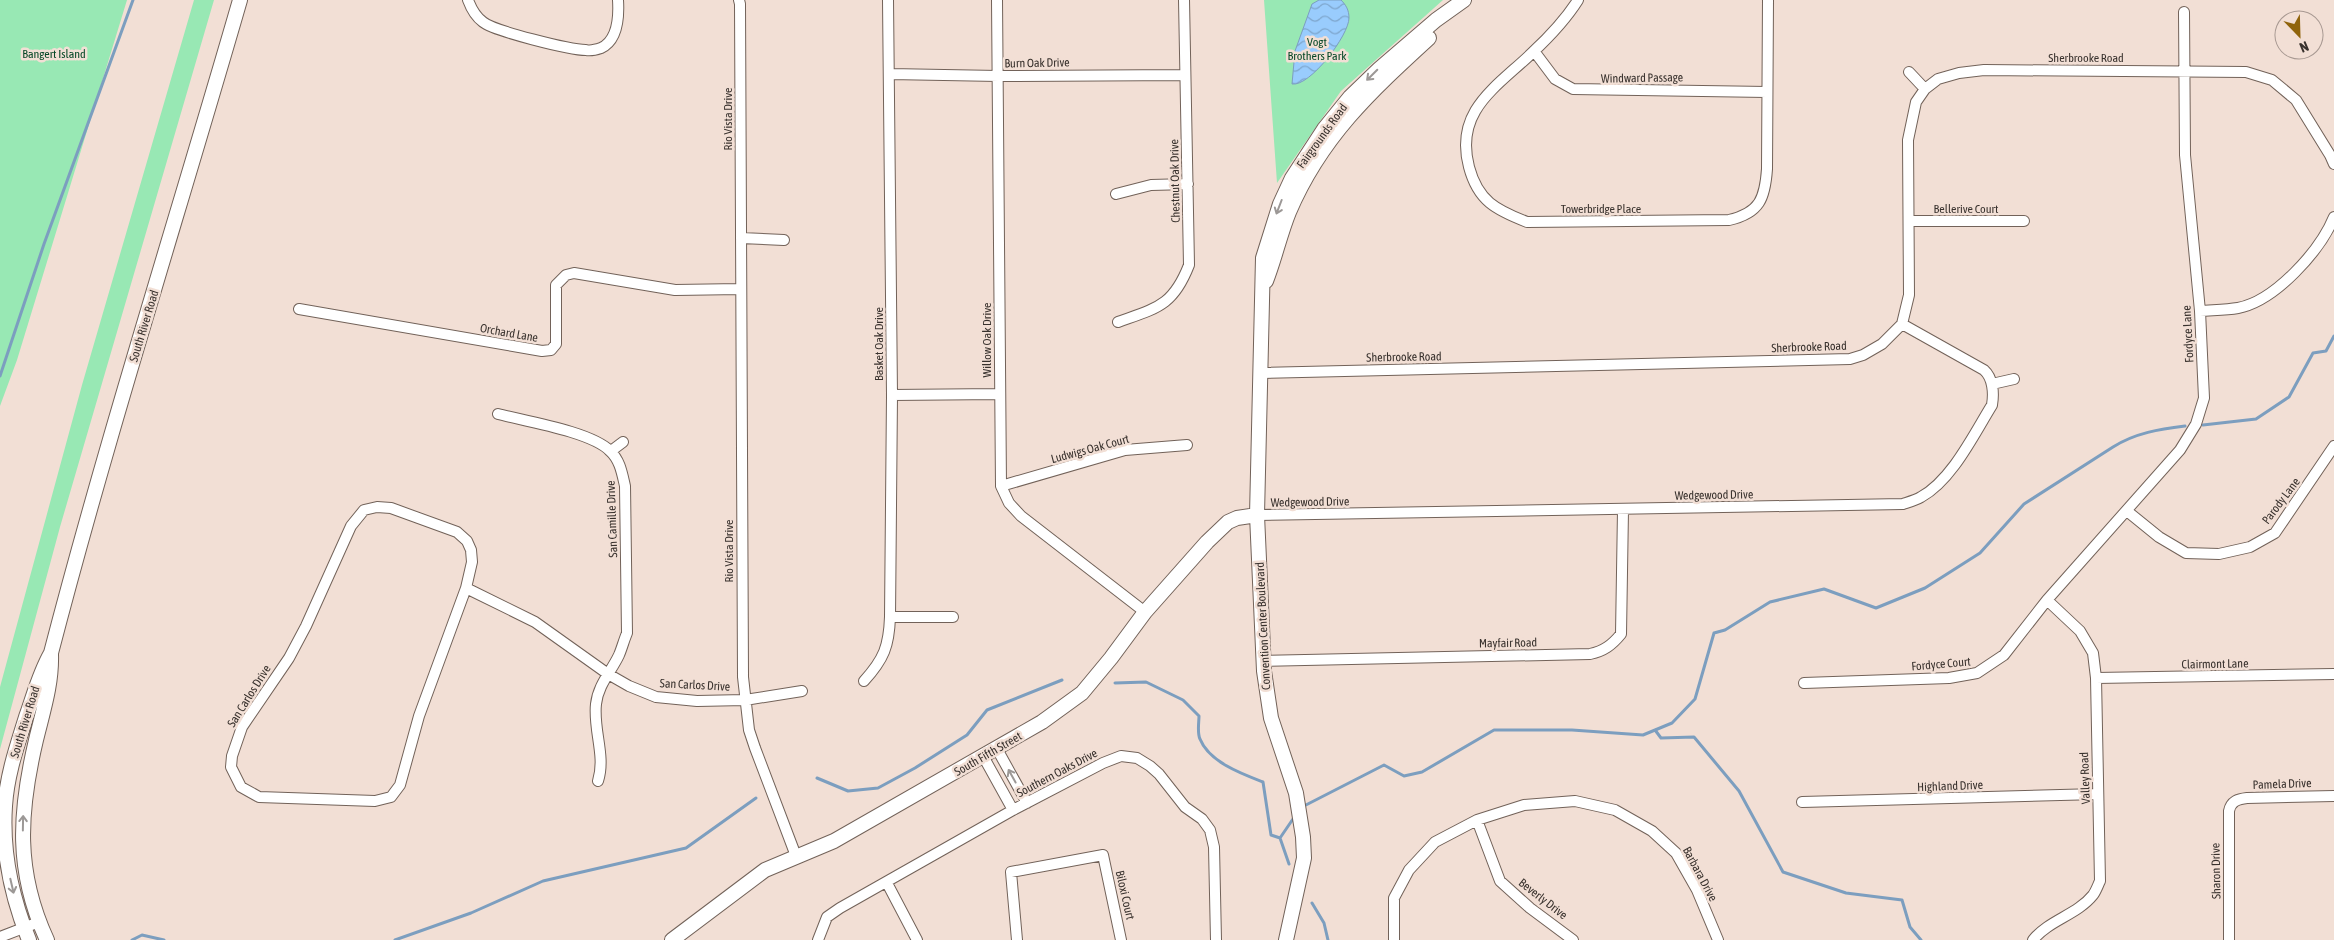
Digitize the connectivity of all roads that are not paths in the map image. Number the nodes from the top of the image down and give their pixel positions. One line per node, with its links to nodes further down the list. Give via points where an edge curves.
1 (240, 0): 52 (street, South River Road, via 97,479)
2 (468, 0): 3 (street, via 484,23 538,40 586,50 601,48 610,41 619,16)
3 (618, 0)
4 (739, 0): 26 (street, Rio Vista Drive)
5 (888, 0): 15 (street, Basket Oak Drive)
6 (997, 0): 17 (street, Willow Oak Drive)
7 (1184, 0): 16 (street, Chestnut Oak Drive)
8 (1464, 0): 33 (street, Fairgrounds Road, via 1436,20 1350,97 1324,129 1292,178 1263,258)
9 (1578, 0): 12 (street, Towerbridge Place)
10 (1768, 0): 19 (street, Towerbridge Place)
11 (2184, 12): 13 (street, Fordyce Lane)
12 (1534, 51): 19 (street, Windward Passage, via 1555,79 1573,89); 19 (street, Towerbridge Place, via 1482,99 1466,133 1467,158 1480,193 1490,204 1527,222 1729,220 1743,217 1758,206 1765,193 1768,169)
13 (2185, 71): 18 (street, Sherbrooke Road, via 1984,70 1958,72); 20 (street, Sherbrooke Road, via 2246,72 2272,80 2296,100); 30 (street, Fordyce Lane, via 2185,156)
14 (1909, 72): 18 (street)
15 (890, 74): 17 (street, Burn Oak Drive); 37 (street, Basket Oak Drive)
16 (1185, 75): 17 (street, Burn Oak Drive); 21 (street, Chestnut Oak Drive)
17 (998, 76): 36 (street, Willow Oak Drive)
18 (1925, 89): 24 (street, via 1916,102 1908,140)
19 (1767, 92)
20 (2334, 164)
21 (1188, 184): 22 (street, via 1151,185); 31 (street, Chestnut Oak Drive, via 1189,265 1183,280 1174,295 1155,309)
22 (1116, 194)
23 (2334, 217): 30 (street, via 2322,239 2286,282 2259,300 2239,308)
24 (1909, 221): 25 (street, Bellerive Court); 32 (street, via 1909,295)
25 (2024, 221)
26 (741, 238): 27 (street); 28 (street, Rio Vista Drive)
27 (784, 240)
28 (740, 289): 29 (street, Orchard Lane, via 675,290 574,274 566,276 556,285 556,344 551,350 542,351); 60 (street, Rio Vista Drive, via 742,652)
29 (299, 308)
30 (2200, 311): 45 (street, Fordyce Lane, via 2204,398 2196,424 2180,450)
31 (1118, 322)
32 (1902, 324): 33 (street, Sherbrooke Road, via 1882,344 1850,359); 35 (street, via 1984,370)
33 (1261, 373): 46 (street, Fairgrounds Road)
34 (2014, 379): 35 (street)
35 (1992, 384): 44 (street, Wedgewood Drive, via 1992,405 1958,460 1940,482 1922,496 1903,504)
36 (999, 394): 37 (street); 43 (street, Willow Oak Drive)
37 (892, 395): 51 (street, Basket Oak Drive)
38 (498, 414): 42 (street, via 594,439)
39 (622, 442): 42 (street)
40 (1187, 445): 43 (street, Ludwigs Oak Court, via 1125,450)
41 (2334, 446): 45 (street, Parody Lane, via 2275,532 2250,547 2218,554 2186,553)
42 (611, 451): 54 (street, San Camille Drive, via 622,469 625,486 626,633 620,654)
43 (1002, 486): 49 (street, Willow Oak Drive, via 1009,503 1021,516)
44 (1623, 510): 46 (street, Wedgewood Drive); 53 (street, Mayfair Road, via 1621,634 1601,651 1590,654)
45 (2127, 511): 48 (street, Fordyce Lane)
46 (1258, 515): 49 (street, South Fifth Street, via 1228,522 1186,563); 53 (street, Convention Center Boulevard)
47 (466, 588): 47 (street, San Carlos Drive, via 419,716 400,785 391,797 375,801 259,797 241,787 231,768 242,727 289,658 351,526 364,510 391,508 457,532 471,550 472,562); 54 (street, San Carlos Drive, via 535,622)
48 (2047, 600): 56 (street, Valley Road, via 2080,631 2093,653); 58 (street, Fordyce Court, via 2004,655 1977,673 1949,678)
49 (1145, 612): 61 (street, South Fifth Street, via 1082,693 1042,722)
50 (953, 616): 51 (street)
51 (890, 617): 57 (street, Basket Oak Drive, via 886,650)
52 (50, 653): 73 (street, South River Road, one-way to 52, via 29,890 22,820 27,780 52,675); 74 (street, South River Road, one-way to 74, via 39,675 19,738 5,806 10,882)
53 (1263, 661): 83 (street, Convention Center Boulevard, via 1271,718 1292,779 1303,837 1304,858)
54 (608, 674): 60 (street, San Carlos Drive, via 656,697 697,701); 63 (street, San Camille Drive, via 598,690 595,705 602,770)
55 (2334, 674): 56 (street, Clairmont Lane)
56 (2096, 678): 64 (street, Valley Road)
57 (864, 681)
58 (1804, 683)
59 (802, 691): 60 (street, San Carlos Drive)
60 (746, 700): 71 (street, Rio Vista Drive, via 749,730)
61 (997, 748): 62 (street, South Fifth Street); 68 (street, one-way to 61)
62 (983, 756): 69 (street); 71 (street, South Fifth Street, via 834,841)
63 (598, 781)
64 (2098, 794): 66 (street, Highland Drive); 87 (street, Valley Road, via 2100,881 2093,895 2042,929)
65 (2334, 796): 67 (street, Pamela Drive, via 2247,798)
66 (1802, 802)
67 (2232, 802): 88 (street, Sharon Drive, via 2228,811)
68 (1027, 803): 69 (street, Southern Oaks Drive); 82 (street, Southern Oaks Drive, via 1121,756 1136,758 1150,766 1185,808 1202,818 1210,830 1215,855)
69 (1013, 810): 72 (street, Southern Oaks Drive)
70 (1477, 820): 84 (street, Barbara Drive, via 1435,842 1409,870 1394,898); 85 (street, Beverly Drive, via 1500,880 1530,908); 86 (street, Barbara Drive, via 1524,805 1575,801 1615,810 1652,830 1676,853 1697,890)
71 (796, 856): 77 (street, South Fifth Street, via 765,870)
72 (887, 883): 78 (street, Southern Oaks Drive, via 827,917); 79 (street)
73 (39, 922): 74 (street); 76 (street, South River Road)
74 (26, 934): 75 (street)
75 (0, 937)
76 (47, 940)
77 (672, 940)
78 (818, 940)
79 (918, 940)
80 (1017, 940): 81 (street, Biloxi Court, via 1011,872 1103,856)
81 (1121, 940)
82 (1216, 940)
83 (1286, 940)
84 (1394, 940)
85 (1573, 940)
86 (1718, 940)
87 (2033, 940)
88 (2229, 940)

